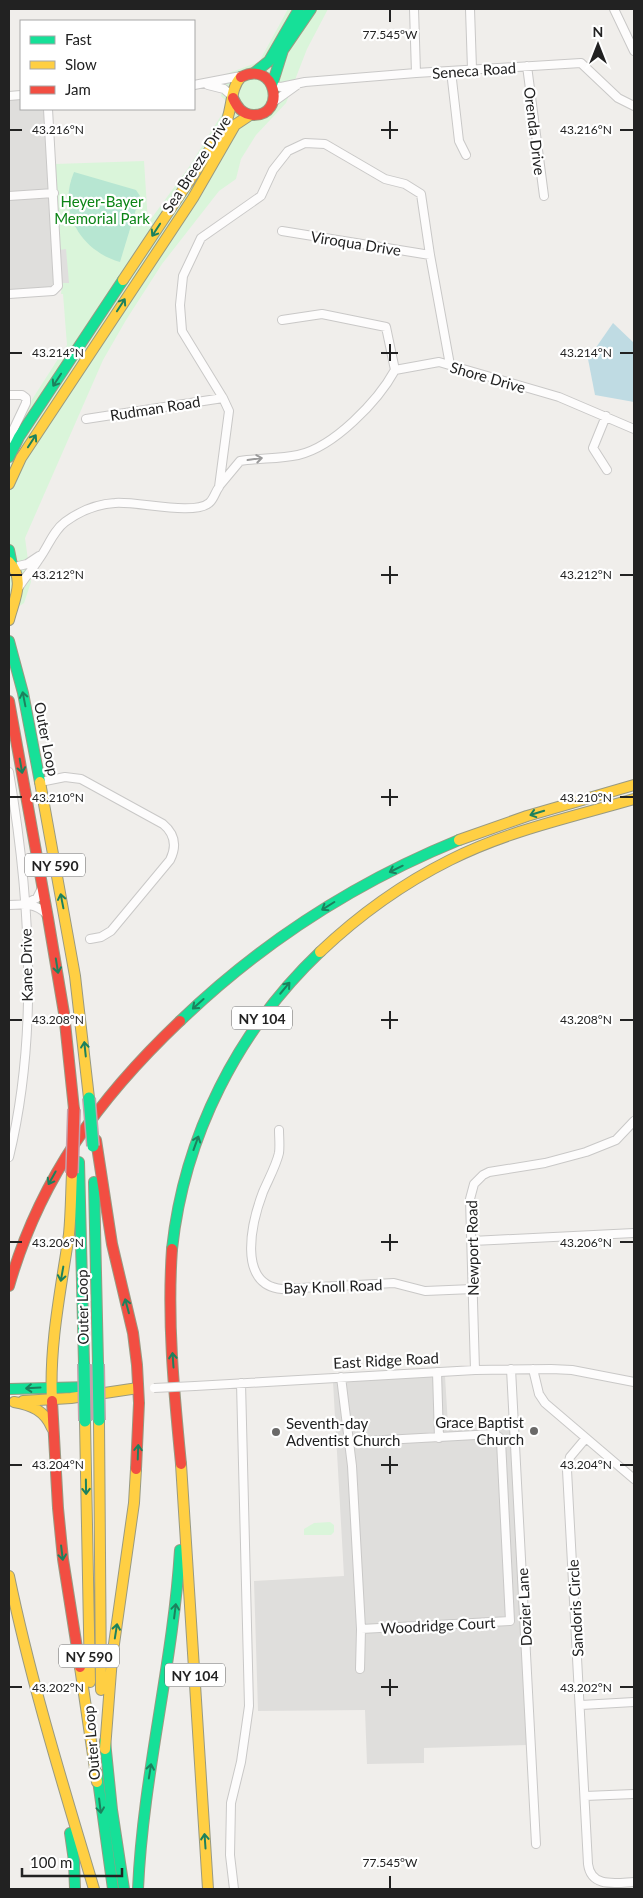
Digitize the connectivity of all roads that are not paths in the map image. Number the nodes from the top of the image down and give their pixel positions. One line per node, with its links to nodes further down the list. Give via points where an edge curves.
1 (299, 9): 11 (main road, via 269,60)
2 (311, 9): 15 (main road, via 283,50)
3 (414, 9): 10 (street)
4 (470, 9): 8 (street)
5 (614, 9): 6 (street)
6 (634, 50)
7 (527, 66): 8 (street, Seneca Road); 18 (street, Seneca Road, via 581,63 618,98); 24 (street, Orenda Drive)
8 (472, 69): 9 (street, Seneca Road)
9 (450, 71): 10 (street, Seneca Road); 21 (street, via 458,141)
10 (416, 73): 13 (street, Seneca Road)
11 (248, 75): 12 (street); 15 (main road, via 263,76); 16 (main road, via 236,82)
12 (204, 84): 14 (street); 16 (street, via 224,88)
13 (298, 84): 15 (street, Seneca Road); 17 (street, Seneca Road)
14 (195, 85)
15 (272, 85): 17 (main road)
16 (232, 97): 20 (main road, via 239,110); 37 (main road, Sea Breeze Drive, one-way to 37, via 230,115 220,135 19,437)
17 (272, 103): 20 (main road, via 265,111)
18 (634, 106)
19 (48, 110): 22 (street)
20 (250, 115): 39 (main road, Sea Breeze Drive, one-way to 20, via 21,458 192,198 235,125)
21 (466, 155)
22 (54, 193): 23 (street); 27 (street, via 59,282 56,290)
23 (9, 196)
24 (544, 196)
25 (282, 232): 26 (street, Viroqua Drive)
26 (430, 255): 29 (street); 32 (street, via 421,194 405,184 385,179 324,144 305,144 288,151 261,196 201,238 183,276 182,331)
27 (9, 294)
28 (282, 320): 30 (street, via 322,314 386,327)
29 (450, 365): 30 (street, Shore Drive, via 438,362); 33 (street, Shore Drive, via 559,398)
30 (395, 370): 40 (street, one-way to 30, via 240,461 299,454 328,440 379,395)
31 (9, 395): 36 (street, via 25,396 26,403)
32 (223, 398): 34 (street, Rudman Road); 40 (street, via 229,412)
33 (606, 416): 35 (street, Shore Drive); 38 (street, via 593,448)
34 (86, 419)
35 (634, 429)
36 (9, 439)
37 (9, 457)
38 (607, 470)
39 (9, 484)
40 (219, 487): 41 (street, via 210,503 197,508 126,503 93,507 63,524)
41 (46, 549): 43 (street, via 30,562); 44 (street)
42 (9, 550): 43 (main road)
43 (12, 565): 44 (main road, via 19,577)
44 (18, 588): 45 (main road); 46 (main road)
45 (9, 598)
46 (9, 620)
47 (9, 641): 50 (main road, Outer Loop / NY 590, one-way to 47, via 23,693)
48 (9, 701): 54 (main road, Outer Loop / NY 590, one-way to 54)
49 (9, 772): 53 (street, Kane Drive)
50 (40, 782): 58 (street, via 65,778 84,780 163,824 174,839 170,860 123,917 111,931); 62 (main road, Outer Loop / NY 590, one-way to 50, bridge, via 74,970)
51 (634, 785): 66 (main road, one-way to 66, via 520,818 422,856 310,917 240,968 176,1024 92,1118 57,1169 29,1225)
52 (634, 799): 84 (main road, NY 104, one-way to 52, via 170,1288 174,1232 182,1190 210,1107 260,1020 298,972 325,946 400,887 483,846)
53 (13, 819): 55 (street, Kane Drive)
54 (42, 884): 55 (street, via 39,896); 57 (main road, Outer Loop / NY 590)
55 (25, 904): 56 (street); 57 (street, via 41,908); 63 (street, Kane Drive, via 27,1012 20,1100)
56 (9, 905)
57 (48, 918): 59 (main road, Outer Loop / NY 590, one-way to 59, via 64,1013)
58 (90, 939)
59 (74, 1109): 75 (main road, one-way to 75, bridge, via 69,1232 56,1311); 93 (main road, Outer Loop / NY 590, one-way to 93, bridge, via 79,1162 89,1666)
60 (634, 1120): 65 (street, Newport Road, via 616,1140 586,1152 483,1175 471,1191)
61 (279, 1130): 67 (street, Bay Knoll Road, via 279,1153 254,1226 254,1271 265,1284 282,1289 394,1283 425,1291)
62 (94, 1143): 76 (main road, one-way to 62, via 133,1333 112,1244); 92 (main road, Outer Loop / NY 590, bridge, via 100,1637)
63 (9, 1157)
64 (634, 1233): 65 (street)
65 (472, 1241): 67 (street, Newport Road)
66 (9, 1286)
67 (473, 1289): 70 (street, Newport Road)
68 (511, 1369): 69 (street, East Ridge Road); 70 (street, East Ridge Road); 96 (street, Dozier Lane)
69 (533, 1369): 73 (street, East Ridge Road, via 567,1369); 82 (street, via 539,1394 545,1403)
70 (475, 1370): 71 (street, East Ridge Road)
71 (437, 1372): 72 (street, East Ridge Road); 81 (street)
72 (341, 1377): 74 (street, East Ridge Road); 83 (street, Woodridge Court)
73 (634, 1382)
74 (241, 1383): 76 (street, East Ridge Road, bridge); 104 (street, via 249,1706 231,1803 230,1854)
75 (51, 1387): 76 (main road, East Ridge Road); 77 (main road, East Ridge Road, one-way to 77); 78 (main road)
76 (138, 1388): 78 (main road, East Ridge Road); 92 (main road, one-way to 76, via 112,1658 135,1492)
77 (12, 1389)
78 (52, 1400): 79 (main road, East Ridge Road); 80 (main road)
79 (12, 1402): 80 (main road, via 32,1406 42,1412)
80 (54, 1437): 93 (main road, one-way to 93, via 64,1567)
81 (439, 1438): 83 (street, Woodridge Court); 87 (street, Woodridge Court, via 494,1434 499,1437 510,1622)
82 (586, 1438): 85 (street); 90 (street, Sandoris Circle, via 570,1457 567,1470)
83 (348, 1442): 87 (street, Woodridge Court)
84 (181, 1461): 102 (main road, one-way to 84, via 143,1818 177,1596); 103 (main road, NY 104, one-way to 84)
85 (634, 1479)
86 (9, 1576): 91 (main road, via 20,1634)
87 (361, 1629): 88 (street, Woodridge Court)
88 (360, 1669)
89 (634, 1702): 90 (street)
90 (580, 1705): 95 (street, Sandoris Circle)
91 (45, 1725): 98 (main road, via 71,1837); 99 (main road)
92 (105, 1749): 101 (main road, Outer Loop / NY 590)
93 (97, 1782): 100 (main road, Outer Loop / NY 590, one-way to 100)
94 (634, 1794): 95 (street)
95 (585, 1796): 97 (street, Sandoris Circle, via 590,1874 604,1883)
96 (536, 1844)
97 (634, 1882)
98 (75, 1889)
99 (94, 1889)
100 (113, 1889)
101 (124, 1889)
102 (138, 1889)
103 (208, 1889)
104 (234, 1889)

